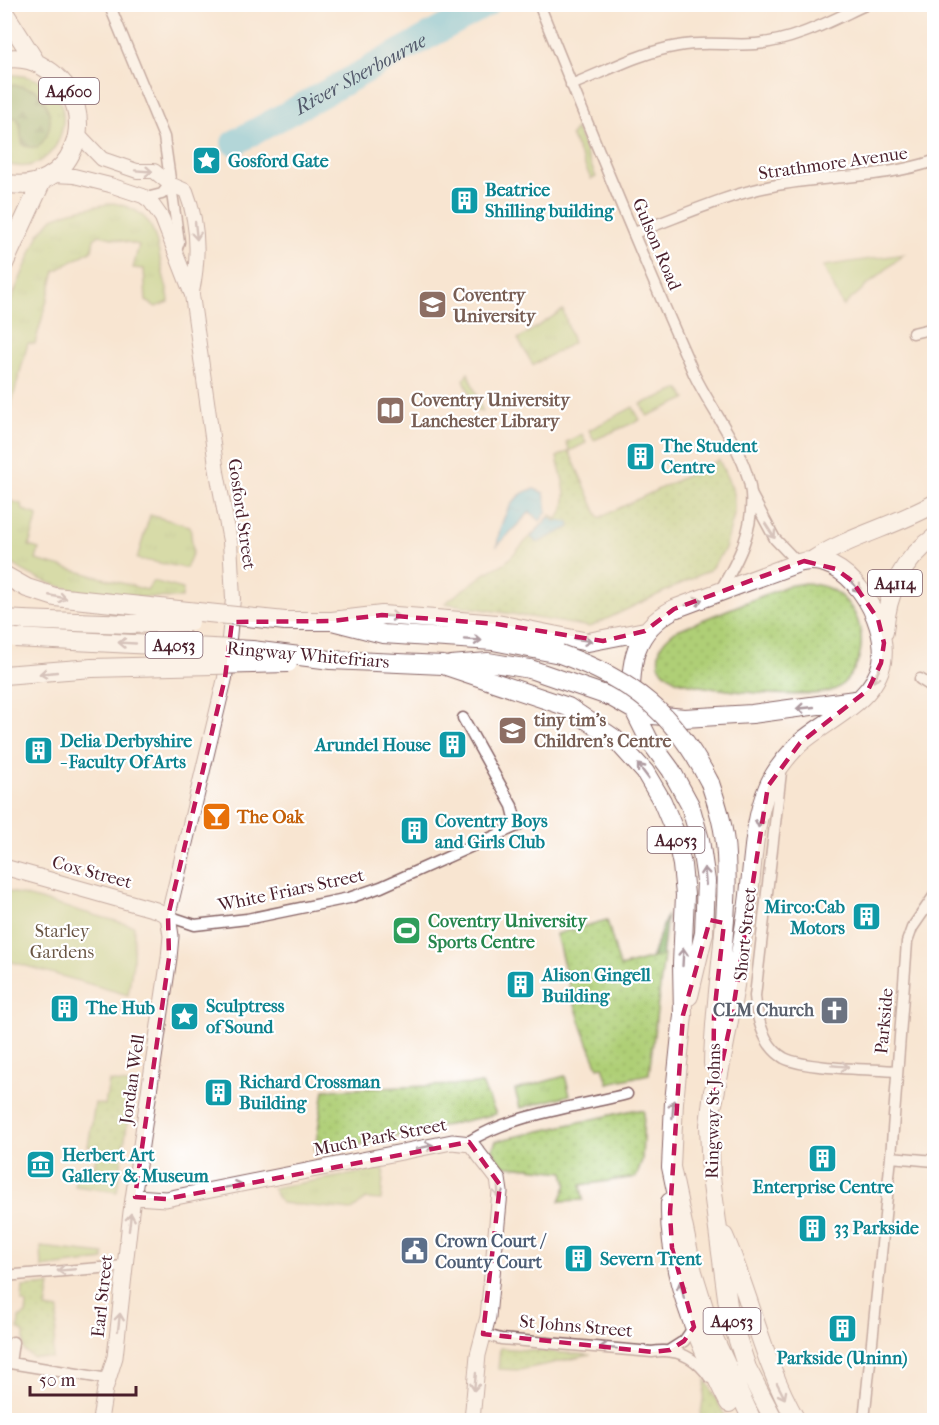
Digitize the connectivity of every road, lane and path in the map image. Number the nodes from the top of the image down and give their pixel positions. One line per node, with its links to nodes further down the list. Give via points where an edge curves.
1 (109, 4): 12 (street, via 164,137)
2 (539, 4): 7 (street, Gulson Road)
3 (867, 4): 7 (street, via 786,39 757,44 679,45)
4 (4, 12): 6 (highway, A4600)
5 (4, 59): 6 (highway, A4600)
6 (35, 61): 8 (highway, A4600, via 63,81 72,95)
7 (571, 85): 14 (street, Gulson Road)
8 (79, 135): 10 (highway, via 73,150); 12 (street, Gosford Street, one-way to 12, via 102,159 137,171 153,171)
9 (934, 161): 14 (street, Strathmore Avenue, via 906,170 773,186)
10 (47, 178): 11 (highway); 13 (street, via 86,178); 16 (highway)
11 (4, 183)
12 (170, 184): 13 (street, via 162,194); 15 (street, Gosford Street, via 180,242); 17 (street, Gosford Street, one-way to 17, via 186,191 194,214 197,257)
13 (146, 198): 15 (street, Gosford Street, via 162,218)
14 (634, 233): 20 (street, Gulson Road, via 694,374 746,472)
15 (175, 253): 17 (street, Gosford Street)
16 (4, 264)
17 (192, 292): 45 (street, Gosford Street, via 230,541 233,599 225,678)
18 (934, 328): 19 (street)
19 (913, 333)
20 (751, 493): 23 (street, Gulson Road, one-way to 23, via 775,539); 25 (street, Gulson Road, via 745,545)
21 (934, 504): 23 (highway)
22 (934, 538): 31 (highway, A4114, via 908,562 895,582 886,612)
23 (805, 562): 25 (highway); 31 (highway, one-way to 31, via 836,569 852,581 878,619)
24 (4, 575): 27 (highway, one-way to 27, bridge, via 55,597)
25 (719, 594): 29 (highway, one-way to 25, via 656,618)
26 (4, 619): 27 (highway, Ringway Whitefriars / A4053, bridge, via 130,624)
27 (285, 621): 28 (highway, Ringway Whitefriars / A4053)
28 (332, 621): 29 (highway, one-way to 29, via 382,615 497,624 588,642); 32 (highway, Ringway Whitefriars / A4053, one-way to 32, via 383,634 493,641)
29 (645, 631): 40 (highway, via 633,663)
30 (4, 638): 33 (highway, Ringway Whitefriars / A4053, one-way to 30, bridge, via 252,650)
31 (884, 643): 38 (highway, one-way to 38, via 877,677)
32 (560, 654): 49 (highway, Ringway St Johns / A4053, bridge, via 614,676 658,708 689,744 710,783 723,829 727,879 714,1015)
33 (331, 660): 34 (highway, Ringway Whitefriars / A4053); 35 (highway, one-way to 35, bridge, via 124,666)
34 (443, 665): 39 (highway, Ringway Whitefriars / A4053); 40 (highway, via 488,662 530,669)
35 (4, 675)
36 (920, 679): 37 (street)
37 (934, 688)
38 (858, 699): 40 (highway, one-way to 40, via 818,707 684,718); 42 (highway, via 800,743)
39 (568, 707): 46 (highway, Ringway St Johns / A4053, one-way to 39, via 685,895 675,831 645,772 615,739)
40 (633, 708): 46 (highway, one-way to 40, via 704,933 706,881 700,840 690,805)
41 (463, 718): 45 (street, White Friars Street, via 509,801 517,826 349,898 195,926)
42 (782, 765): 47 (street, Short Street, one-way to 47, via 758,951 757,1017 769,1041 785,1058); 49 (highway, one-way to 49, via 768,786 759,821 732,1017)
43 (4, 867): 45 (main road, Cox Street)
44 (934, 896): 47 (street, Parkside, via 912,928 908,942)
45 (168, 916): 54 (main road, Jordan Well, via 169,958)
46 (683, 1015): 53 (highway, Ringway St Johns / A4053, one-way to 46)
47 (896, 1071): 51 (street, Parkside)
48 (627, 1094): 50 (street, Much Park Street, via 513,1122)
49 (713, 1104): 55 (highway, Ringway St Johns / A4053, via 709,1148)
50 (468, 1142): 54 (main road, Much Park Street, one-way to 50, via 166,1199); 60 (main road, one-way to 60, via 500,1185)
51 (891, 1157): 52 (street); 71 (street, Parkside)
52 (934, 1161)
53 (671, 1167): 59 (highway, one-way to 53, via 672,1248); 68 (highway, Ringway St Johns / A4053, via 693,1272 712,1334)
54 (135, 1197): 56 (main road, Jordan Well, one-way to 54)
55 (716, 1218): 69 (highway, Ringway St Johns / A4053, via 729,1313 747,1368); 70 (highway, one-way to 70, via 739,1270 773,1376)
56 (126, 1247): 57 (main road, Earl Street)
57 (124, 1266): 58 (street, one-way to 58); 64 (main road, Earl Street, one-way to 57, via 115,1357)
58 (4, 1276)
59 (694, 1327): 62 (street, via 684,1341); 65 (highway)
60 (483, 1335): 62 (street, St Johns Street, one-way to 60, via 652,1352); 67 (main road, one-way to 67)
61 (13, 1342): 63 (street)
62 (668, 1350): 65 (street, St Johns Street, via 697,1362)
63 (7, 1362): 64 (street)
64 (108, 1379): 66 (main road, Earl Street)
65 (736, 1417)
66 (100, 1420)
67 (472, 1420)
68 (752, 1420)
69 (774, 1420)
70 (796, 1420)
71 (864, 1420)

